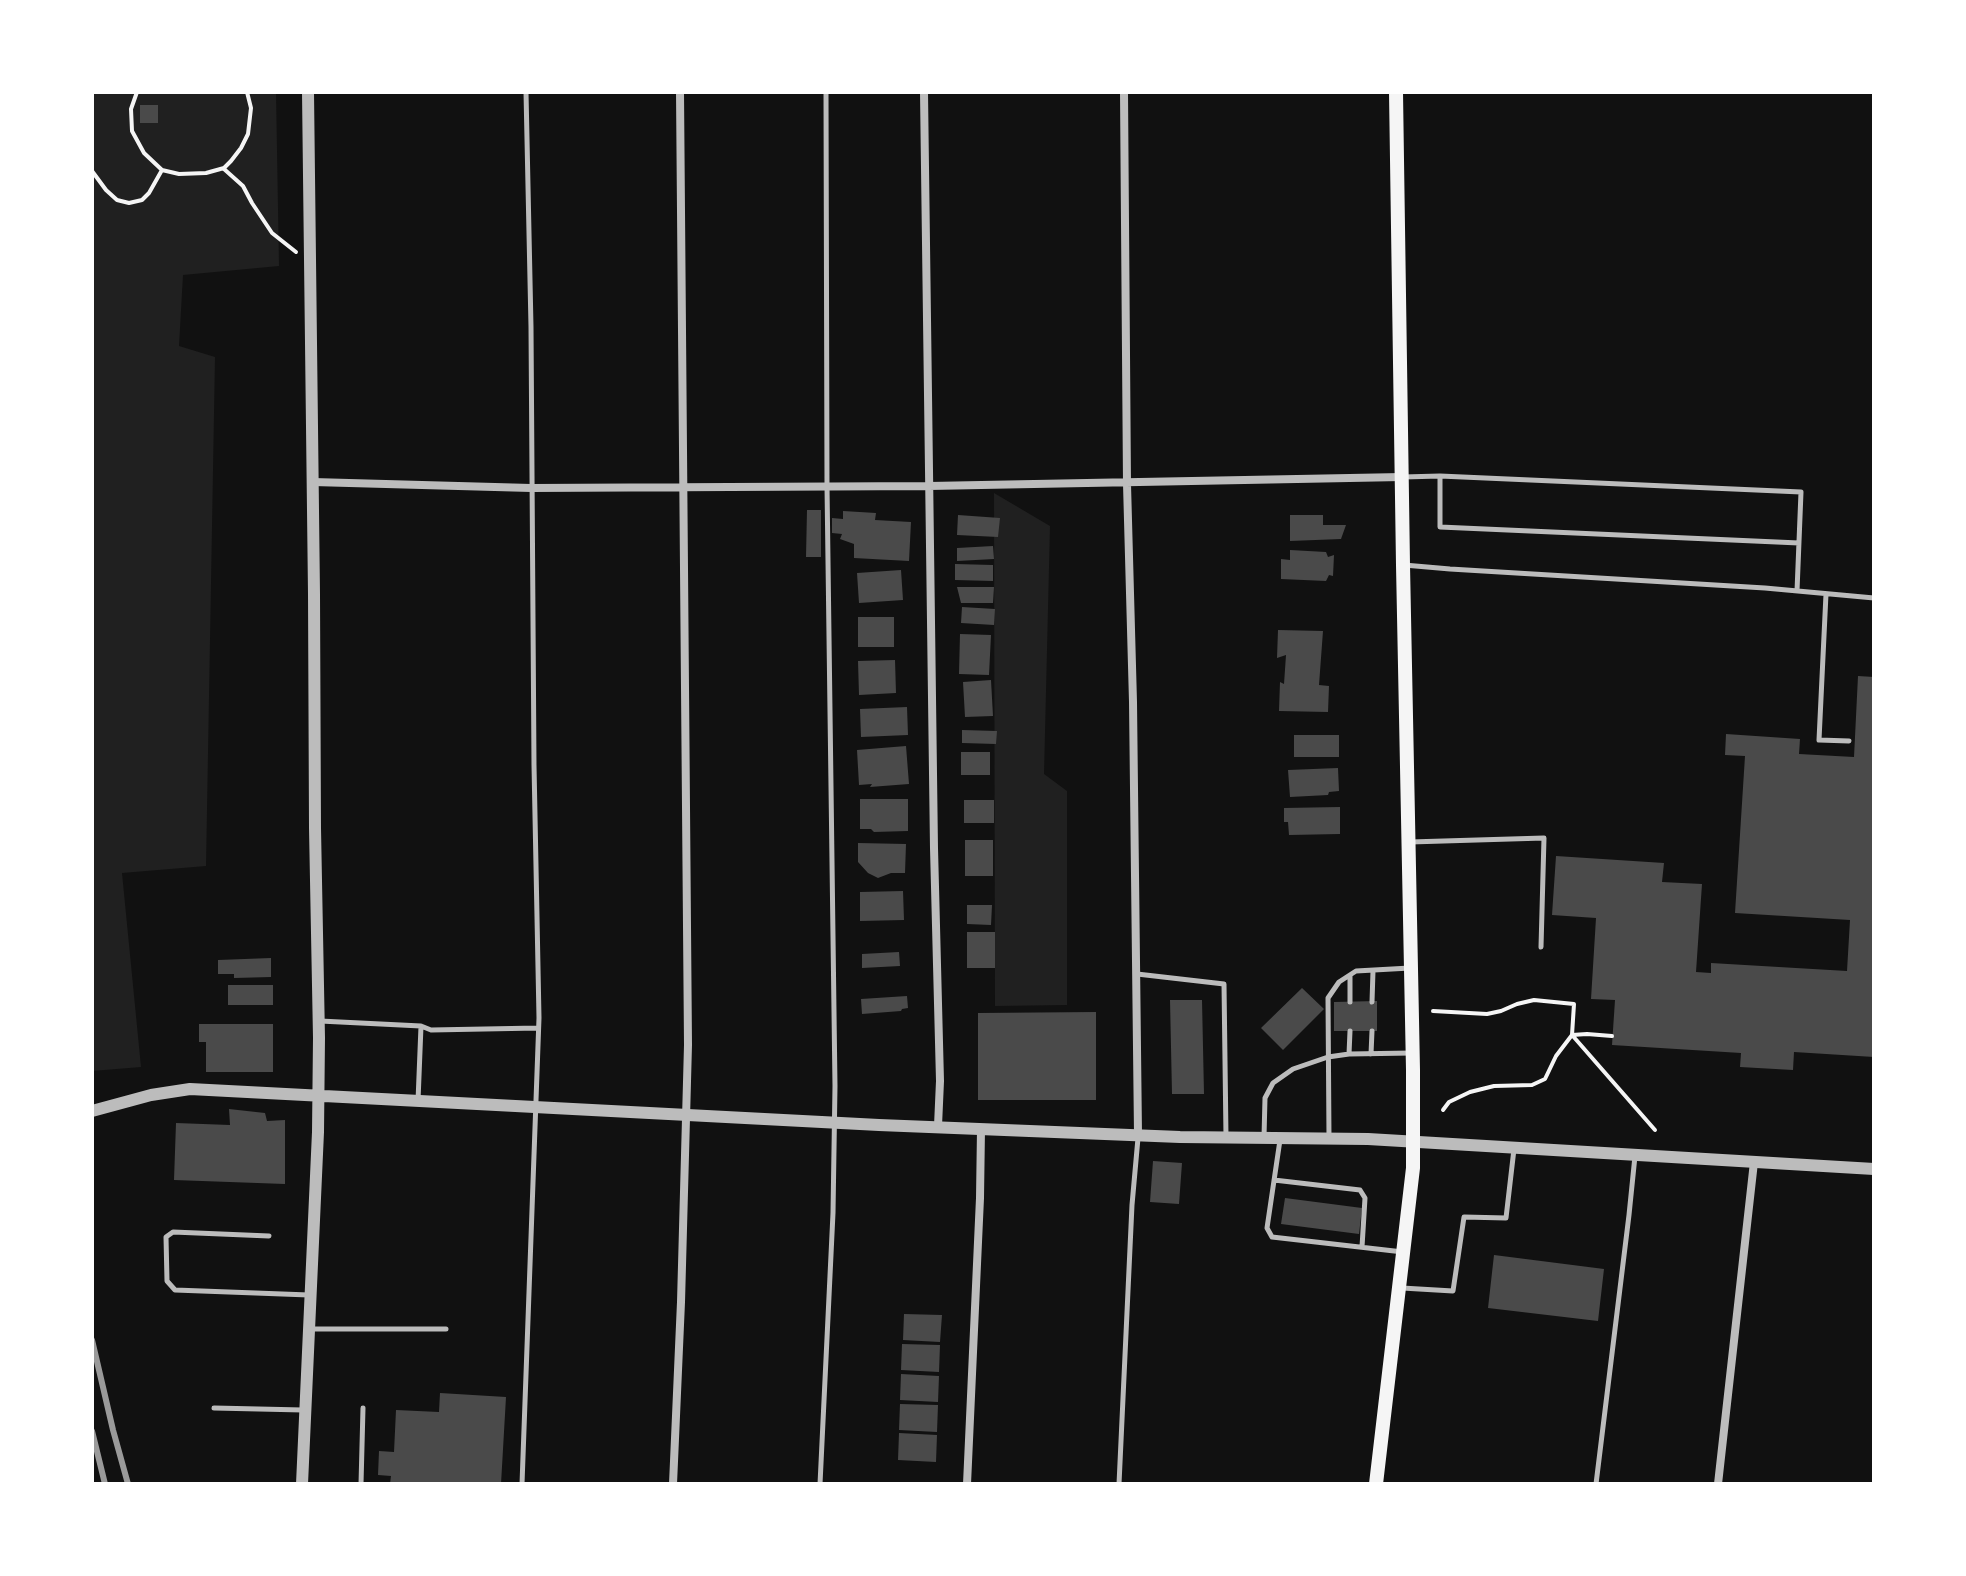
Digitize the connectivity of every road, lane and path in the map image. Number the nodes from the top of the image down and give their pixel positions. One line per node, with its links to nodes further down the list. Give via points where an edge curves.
1 (137, 92): 11 (path, via 132,131)
2 (247, 92): 10 (path, via 248,134)
3 (308, 92): 13 (street)
4 (526, 92): 21 (lane)
5 (680, 92): 18 (street)
6 (826, 92): 19 (lane)
7 (924, 92): 20 (street)
8 (1124, 92): 17 (street)
9 (1396, 92): 15 (main road)
10 (224, 168): 11 (path, via 179,174); 13 (path, via 243,186 272,233)
11 (162, 170): 12 (path, via 142,200 129,203 117,200)
12 (92, 171)
13 (310, 264): 16 (street)
14 (1440, 476): 15 (lane); 22 (lane, via 1440,527); 22 (lane, via 1801,492)
15 (1402, 477): 17 (street); 23 (main road)
16 (313, 482): 21 (street); 37 (street)
17 (1127, 484): 20 (street); 32 (street)
18 (683, 486): 19 (street); 21 (street); 53 (street)
19 (827, 486): 20 (street); 54 (lane)
20 (929, 486): 55 (street)
21 (531, 488): 39 (lane)
22 (1799, 543): 24 (lane)
23 (1403, 565): 24 (lane); 28 (main road)
24 (1797, 591): 25 (lane)
25 (1826, 594): 26 (lane); 27 (lane, via 1819,740)
26 (1874, 598)
27 (1849, 741)
28 (1409, 842): 29 (lane, via 1544,838); 30 (main road)
29 (1541, 947)
30 (1411, 968): 31 (lane); 44 (main road)
31 (1373, 970): 33 (lane); 35 (lane)
32 (1137, 974): 58 (street); 59 (lane, via 1224,984)
33 (1350, 974): 34 (lane); 47 (lane, via 1328,998)
34 (1350, 1002)
35 (1372, 1002)
36 (1433, 1011): 42 (path, via 1487,1014 1534,1000 1574,1004)
37 (319, 1021): 38 (lane); 48 (street)
38 (421, 1026): 39 (lane); 49 (lane)
39 (538, 1028): 50 (lane)
40 (1350, 1031): 45 (lane)
41 (1372, 1031): 46 (lane)
42 (1572, 1035): 43 (path); 51 (path, via 1545,1079 1470,1092); 57 (path)
43 (1612, 1036)
44 (1413, 1053): 46 (lane); 63 (main road)
45 (1349, 1054): 46 (lane); 47 (lane)
46 (1371, 1054)
47 (1328, 1057): 60 (lane, via 1293,1069 1273,1083 1265,1098); 62 (lane)
48 (318, 1096): 49 (street); 52 (street, via 190,1089); 73 (street)
49 (418, 1102): 50 (street)
50 (537, 1108): 53 (street); 81 (lane)
51 (1443, 1110)
52 (92, 1111)
53 (686, 1116): 54 (street); 82 (street)
54 (834, 1122): 55 (street); 83 (lane)
55 (938, 1126): 56 (street)
56 (981, 1129): 58 (street); 84 (street)
57 (1655, 1130)
58 (1138, 1134): 59 (street); 85 (lane)
59 (1226, 1138): 60 (street)
60 (1264, 1139): 61 (street)
61 (1280, 1139): 62 (street); 68 (lane)
62 (1329, 1139): 63 (street)
63 (1412, 1142): 64 (street); 71 (main road)
64 (1514, 1148): 65 (street); 72 (lane, via 1506,1218 1464,1217 1453,1291)
65 (1635, 1155): 66 (street); 87 (lane)
66 (1754, 1162): 67 (street); 88 (street)
67 (1874, 1169)
68 (1274, 1180): 70 (lane, via 1360,1190 1365,1198); 70 (lane, via 1267,1228 1272,1237)
69 (269, 1236): 73 (lane, via 173,1232 166,1237 167,1281 175,1290)
70 (1362, 1247): 71 (lane)
71 (1404, 1252): 72 (main road)
72 (1399, 1288): 86 (main road)
73 (310, 1296): 74 (street)
74 (308, 1329): 75 (lane); 78 (street)
75 (446, 1329)
76 (214, 1408): 78 (lane)
77 (363, 1408): 80 (lane)
78 (304, 1410): 79 (street)
79 (302, 1484)
80 (361, 1484)
81 (522, 1484)
82 (673, 1484)
83 (820, 1484)
84 (967, 1484)
85 (1119, 1484)
86 (1376, 1484)
87 (1596, 1484)
88 (1718, 1484)

